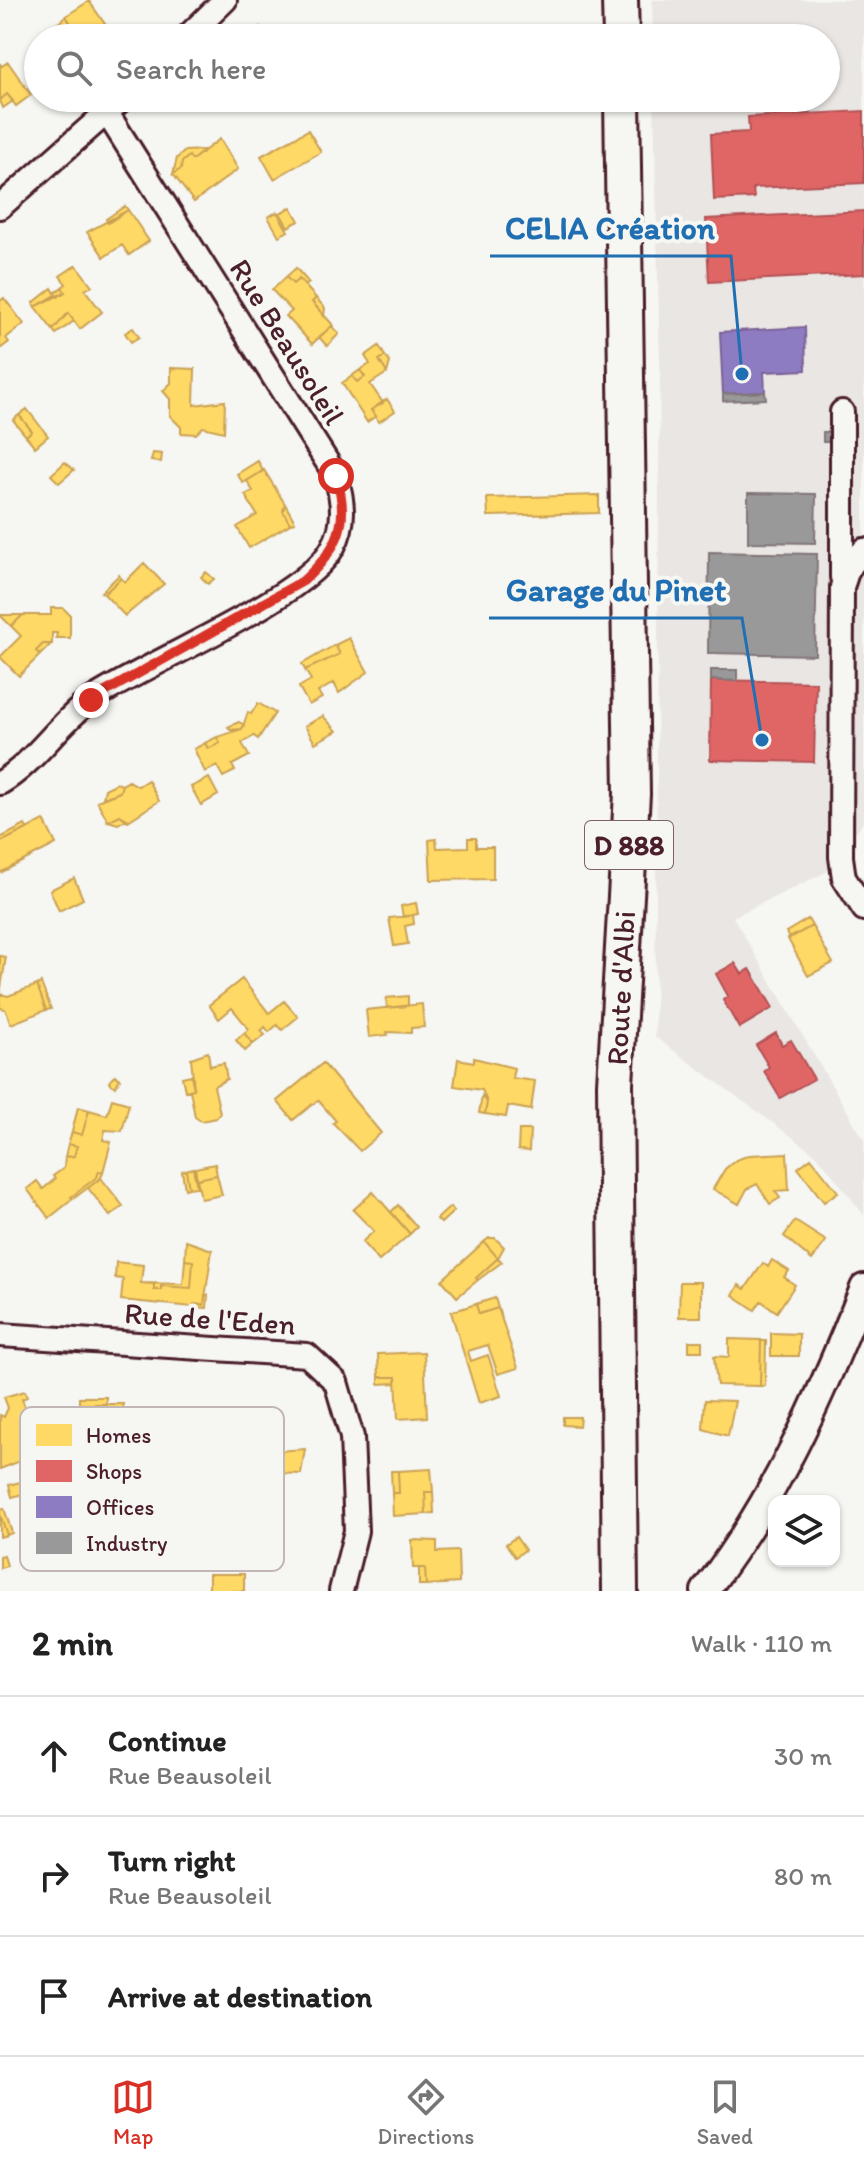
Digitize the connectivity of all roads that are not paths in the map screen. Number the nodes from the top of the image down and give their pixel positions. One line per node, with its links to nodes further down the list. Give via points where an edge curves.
1 (225, 0): 3 (street)
2 (620, 0): 4 (main road)
3 (200, 24)
4 (621, 24)
5 (107, 112): 8 (street)
6 (119, 112): 12 (street, Rue Beausoleil, via 336,476 344,502 341,524 333,548 303,581 91,700)
7 (622, 112): 18 (main road, Route d'Albi / D 888, via 632,794 615,1084)
8 (0, 207)
9 (842, 412): 11 (street)
10 (864, 550): 11 (street, via 848,569)
11 (842, 587): 13 (street, via 841,857 844,878)
12 (0, 783)
13 (864, 909)
14 (864, 1288): 16 (street, via 817,1406 770,1497)
15 (0, 1335): 17 (street, Rue de l'Eden, via 307,1355 336,1382 352,1437 356,1531)
16 (726, 1564): 19 (street); 20 (street)
17 (341, 1591)
18 (620, 1591)
19 (690, 1591)
20 (705, 1591)

